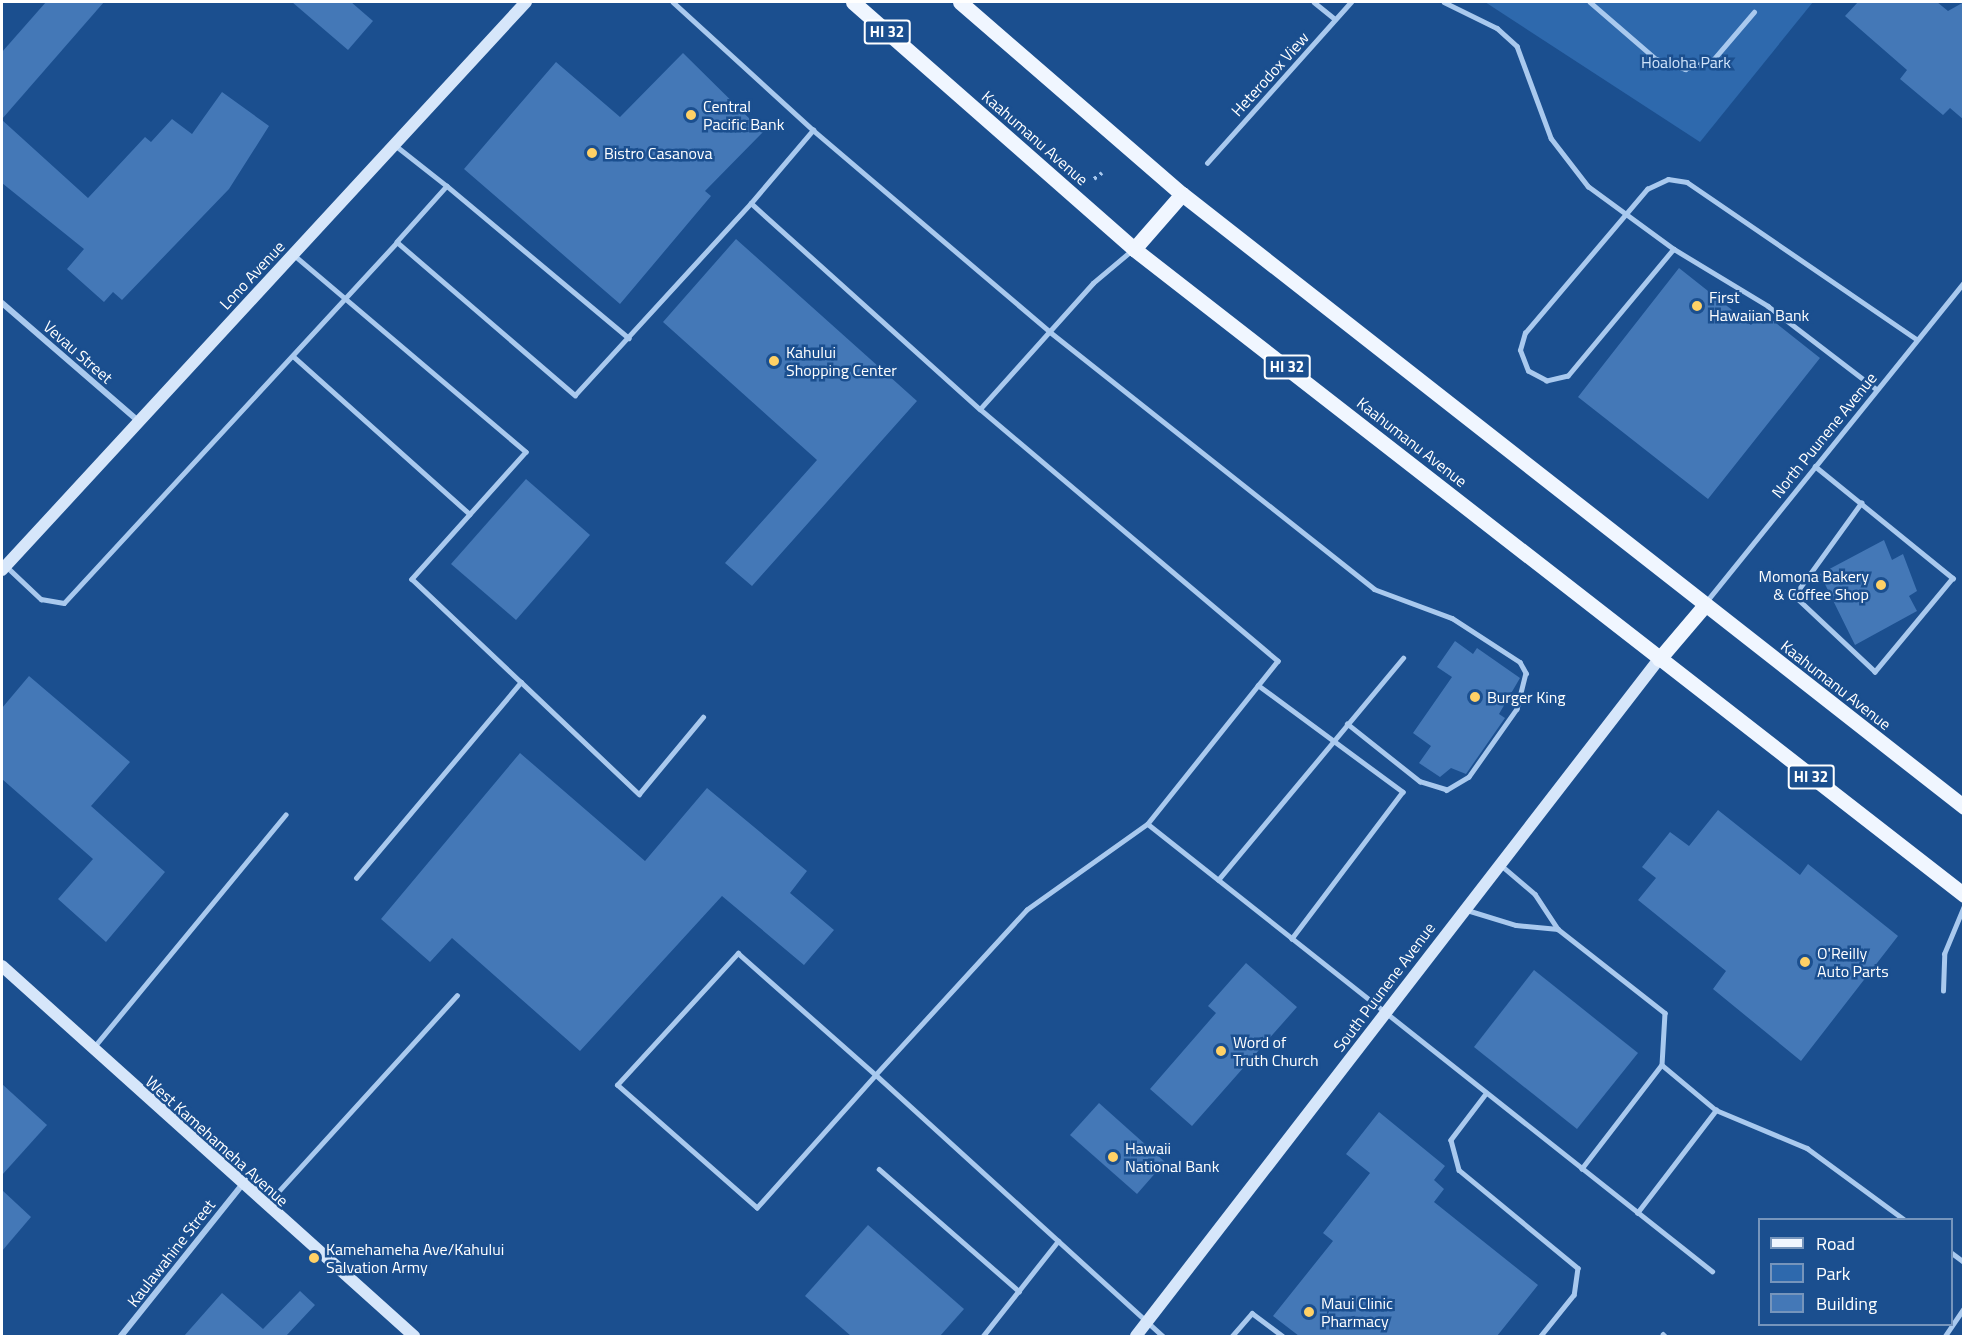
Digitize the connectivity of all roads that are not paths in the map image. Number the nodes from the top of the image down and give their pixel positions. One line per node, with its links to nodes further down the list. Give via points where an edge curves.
1 (673, 2): 11 (lane)
2 (853, 2): 19 (main road, Kaahumanu Avenue / HI 32)
3 (960, 2): 15 (main road, Kaahumanu Avenue)
4 (1314, 2): 10 (lane)
5 (1351, 2): 10 (lane, Heterodox View)
6 (1444, 2): 17 (lane, via 1511,39 1526,62 1543,120 1562,155 1588,186)
7 (1590, 2): 9 (lane, via 1656,59 1685,69 1713,60)
8 (523, 5): 12 (street, Lono Avenue)
9 (1754, 12)
10 (1335, 20): 13 (lane, Heterodox View)
11 (813, 130): 16 (lane); 25 (lane)
12 (395, 144): 14 (lane); 21 (street, Lono Avenue)
13 (1207, 163)
14 (447, 186): 18 (lane); 26 (lane)
15 (1182, 194): 19 (main road); 36 (main road, Kaahumanu Avenue)
16 (751, 203): 26 (lane); 30 (lane)
17 (1627, 213): 20 (lane); 20 (lane, via 1525,333 1520,358 1533,376 1555,381 1574,370); 27 (lane, via 1656,183 1687,182)
18 (397, 242): 23 (lane); 26 (lane, via 575,395)
19 (1134, 249): 25 (lane); 38 (main road, Kaahumanu Avenue / HI 32)
20 (1674, 249): 29 (lane, via 1768,306)
21 (294, 254): 23 (lane); 31 (street, Lono Avenue)
22 (1964, 282): 27 (lane, North Puunene Avenue)
23 (346, 297): 28 (lane); 34 (lane, via 525,452)
24 (2, 303): 31 (street, Vevau Street)
25 (1049, 331): 30 (lane); 42 (lane, via 1392,599 1452,618 1520,662 1527,684 1517,710 1469,777 1447,790 1420,782)
26 (629, 338)
27 (1916, 339): 29 (lane, North Puunene Avenue)
28 (293, 356): 34 (lane); 35 (lane, via 64,603 41,599)
29 (1876, 389): 32 (lane, North Puunene Avenue)
30 (980, 409): 40 (lane, via 1278,661)
31 (138, 421): 35 (street, Lono Avenue)
32 (1815, 466): 33 (lane); 36 (lane, North Puunene Avenue)
33 (1861, 503): 33 (lane, via 1953,578 1875,672 1794,596)
34 (470, 514): 39 (lane, via 412,579)
35 (4, 567)
36 (1705, 604): 38 (main road); 44 (main road, Kaahumanu Avenue)
37 (1403, 658): 42 (lane)
38 (1659, 659): 47 (street, South Puunene Avenue); 50 (main road, Kaahumanu Avenue / HI 32)
39 (521, 682): 41 (lane, via 639,794); 48 (lane)
40 (1258, 685): 43 (lane); 46 (lane)
41 (703, 717)
42 (1347, 724): 43 (lane)
43 (1334, 740): 49 (lane); 54 (lane, via 1403,792)
44 (1964, 807)
45 (285, 815): 59 (lane)
46 (1148, 824): 49 (lane); 61 (lane, via 1027,910)
47 (1500, 864): 52 (street, South Puunene Avenue); 53 (lane, via 1535,894)
48 (356, 878)
49 (1218, 880): 54 (lane)
50 (1964, 895)
51 (1964, 906): 56 (lane, via 1944,954)
52 (1465, 909): 53 (lane, via 1516,925); 58 (street, South Puunene Avenue)
53 (1558, 929): 60 (lane, via 1665,1013)
54 (1292, 939): 58 (lane)
55 (2, 966): 59 (street, West Kamehameha Avenue)
56 (1943, 991)
57 (458, 995): 67 (lane)
58 (1383, 1014): 62 (lane); 74 (street, South Puunene Avenue)
59 (92, 1050): 66 (street, West Kamehameha Avenue)
60 (1662, 1065): 63 (lane); 65 (lane)
61 (876, 1075): 61 (lane, via 758,1208 618,1085 738,953); 70 (lane)
62 (1486, 1094): 65 (lane); 83 (lane, via 1451,1140 1459,1170 1578,1268 1574,1295)
63 (1716, 1110): 68 (lane); 69 (lane, via 1807,1148)
64 (879, 1169): 72 (lane)
65 (1582, 1169): 68 (lane)
66 (241, 1186): 67 (street, West Kamehameha Avenue); 76 (street, Kaulawahine Street)
67 (265, 1206): 77 (street, West Kamehameha Avenue)
68 (1637, 1213): 71 (lane)
69 (1902, 1218)
70 (1058, 1241): 72 (lane); 74 (lane)
71 (1712, 1271)
72 (1019, 1291): 78 (lane)
73 (1964, 1308): 75 (lane)
74 (1146, 1323): 79 (street, South Puunene Avenue); 80 (lane)
75 (1953, 1324)
76 (121, 1336)
77 (414, 1336)
78 (983, 1336)
79 (1136, 1336)
80 (1163, 1336)
81 (1232, 1336): 82 (lane, via 1252,1313)
82 (1282, 1336)
83 (1541, 1336)

